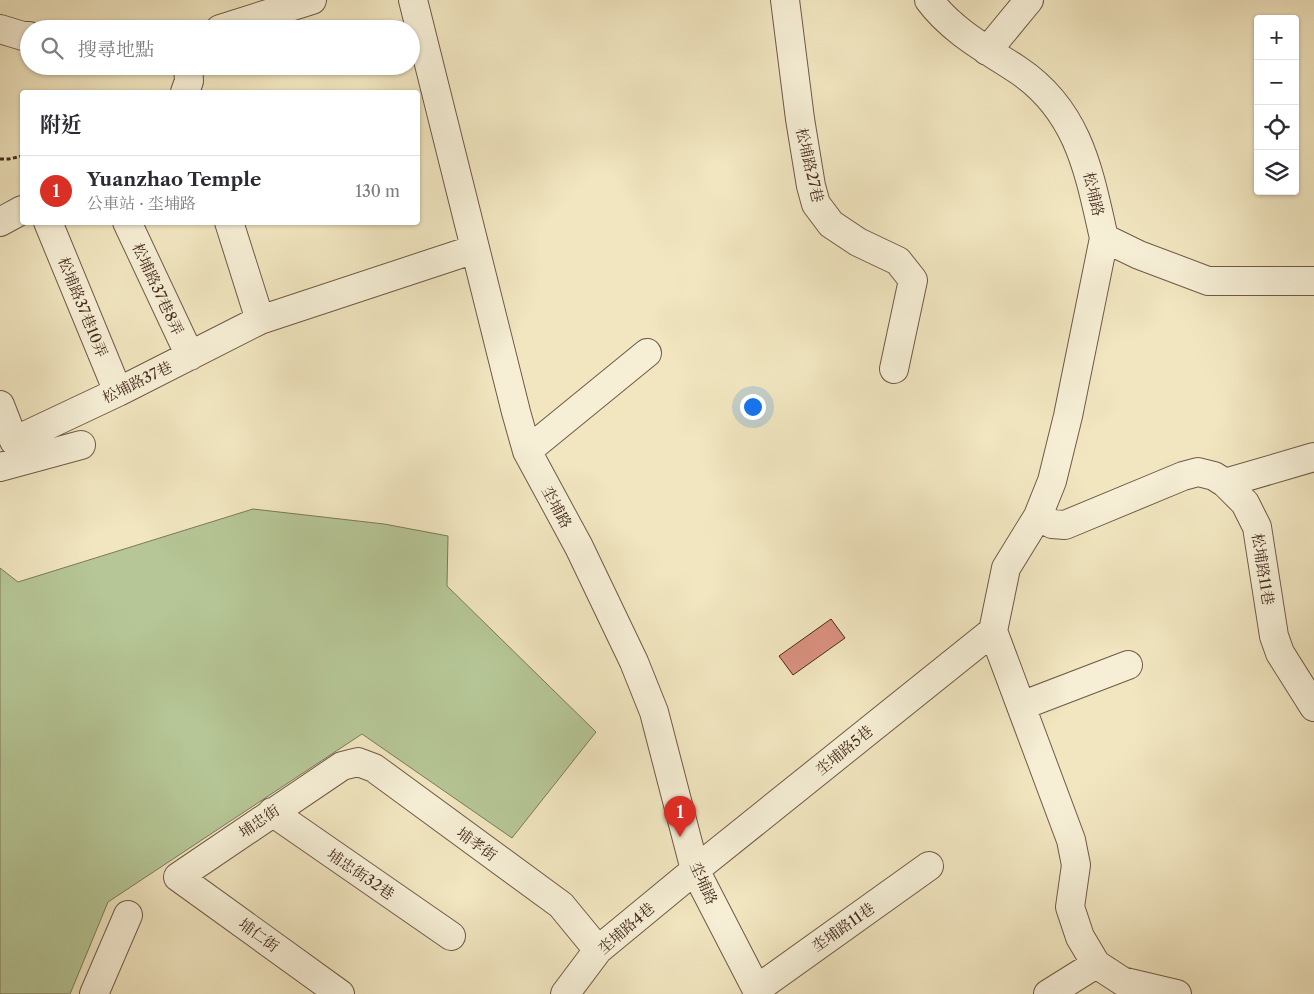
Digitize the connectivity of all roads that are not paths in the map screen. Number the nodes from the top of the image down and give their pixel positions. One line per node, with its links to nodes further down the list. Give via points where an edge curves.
1 (312, 0): 6 (street)
2 (413, 0): 7 (street, 坔埔路)
3 (785, 0): 25 (street, 松埔路27巷, via 800,118 816,204 831,224 858,242 898,261 914,280)
4 (929, 0): 11 (street, 松埔路, via 961,33)
5 (1029, 0): 11 (street)
6 (249, 20)
7 (418, 20)
8 (420, 28): 20 (street, 坔埔路)
9 (0, 29): 10 (street)
10 (20, 34)
11 (987, 51): 19 (street, 松埔路, via 1020,71 1048,96 1073,130 1087,165)
12 (189, 75): 13 (street)
13 (186, 90)
14 (20, 211): 15 (street)
15 (0, 222)
16 (49, 225): 26 (street, 松埔路37巷10弄)
17 (127, 225): 24 (street, 松埔路37巷8弄)
18 (230, 225): 22 (street)
19 (1104, 238): 21 (street, via 1138,255 1208,281); 33 (street, via 1068,416 1052,480)
20 (475, 249): 22 (street, 松埔路37巷); 29 (street, 坔埔路)
21 (1314, 281)
22 (260, 320): 24 (street, 松埔路37巷)
23 (647, 353): 29 (street)
24 (190, 356): 26 (street, 松埔路37巷)
25 (894, 369)
26 (118, 392): 27 (street, 松埔路37巷, via 14,441)
27 (0, 405)
28 (81, 445): 31 (street)
29 (527, 451): 41 (street, 坔埔路, via 579,547 634,662 654,712)
30 (1314, 456): 32 (street)
31 (0, 467)
32 (1225, 483): 33 (street, 松埔路11巷, via 1198,472 1065,525 1052,524); 37 (street, 松埔路11巷, via 1245,503 1257,527 1274,636 1280,653)
33 (1038, 516): 34 (street, via 1006,568)
34 (993, 631): 36 (street); 41 (street, 坔埔路5巷)
35 (1128, 665): 36 (street)
36 (1021, 706): 46 (street, via 1072,840 1076,866 1070,907 1080,937)
37 (1314, 707)
38 (342, 766): 39 (street, 埔忠街); 45 (street, 埔孝街, via 358,762 374,768 560,905)
39 (272, 812): 42 (street, 埔忠街); 44 (street, 埔忠街32巷)
40 (929, 866): 47 (street, 坔埔路11巷)
41 (696, 870): 45 (street, 坔埔路4巷); 47 (street, 坔埔路)
42 (178, 877): 49 (street, 埔仁街)
43 (128, 915): 48 (street)
44 (451, 936)
45 (598, 950): 50 (street, 坔埔路4巷)
46 (1096, 964): 51 (street); 52 (street, via 1122,981)
47 (758, 991)
48 (94, 994)
49 (340, 994)
50 (565, 994)
51 (1048, 994)
52 (1177, 994)

